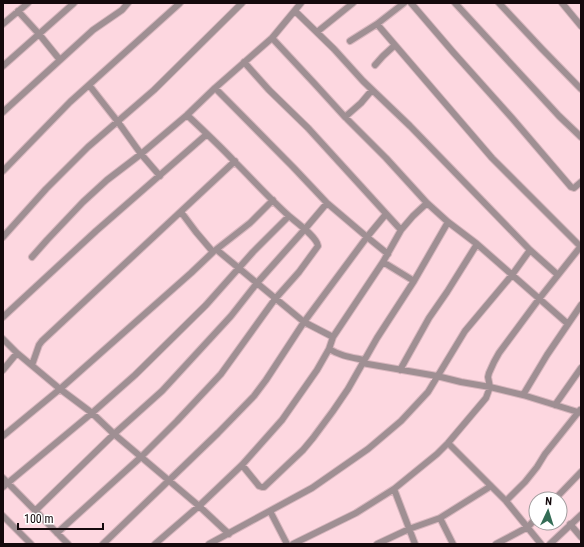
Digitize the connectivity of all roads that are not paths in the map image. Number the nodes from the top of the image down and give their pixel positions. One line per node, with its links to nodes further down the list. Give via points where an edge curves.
1 (28, 3): 13 (street)
2 (74, 3): 19 (street)
3 (128, 3): 23 (street)
4 (180, 3): 27 (street)
5 (242, 3): 33 (street)
6 (302, 3): 14 (street)
7 (353, 3): 18 (street)
8 (404, 3): 16 (street)
9 (411, 3): 43 (street, via 571,187 574,188)
10 (455, 3): 38 (street)
11 (562, 3): 17 (street)
12 (501, 4): 29 (street, via 542,50)
13 (18, 11): 15 (street); 19 (street)
14 (295, 11): 18 (street); 20 (street)
15 (3, 24)
16 (377, 24): 21 (street); 22 (street)
17 (581, 26)
18 (317, 32): 30 (street)
19 (39, 34): 23 (street); 26 (street)
20 (272, 38): 24 (street); 34 (street)
21 (350, 41)
22 (395, 45): 25 (street); 56 (street, via 492,158)
23 (60, 60): 31 (street)
24 (244, 62): 28 (street); 48 (street)
25 (375, 65)
26 (3, 66)
27 (89, 85): 35 (street); 41 (street)
28 (216, 88): 32 (street); 46 (street)
29 (581, 88)
30 (372, 90): 34 (street); 57 (street)
31 (3, 112)
32 (188, 115): 37 (street); 39 (street)
33 (124, 116): 35 (street); 36 (street)
34 (345, 117): 45 (street)
35 (118, 122): 36 (street); 53 (street, via 88,147)
36 (123, 128): 39 (street)
37 (207, 134): 40 (street); 42 (street)
38 (581, 137)
39 (141, 154): 42 (street); 60 (street, via 83,202)
40 (234, 161): 44 (street); 47 (street)
41 (3, 171)
42 (160, 176): 70 (street, via 131,199)
43 (581, 182)
44 (273, 200): 49 (street); 58 (street, via 250,223)
45 (427, 202): 50 (street); 52 (street)
46 (327, 203): 51 (street); 54 (street)
47 (180, 212): 58 (street); 78 (street, via 42,341)
48 (386, 214): 52 (street); 54 (street)
49 (289, 216): 51 (street); 62 (street)
50 (448, 222): 55 (street); 65 (street)
51 (305, 230): 66 (street); 67 (street, via 318,246)
52 (402, 230): 59 (street)
53 (3, 236)
54 (367, 237): 59 (street); 71 (street)
55 (477, 244): 63 (street); 81 (street, via 429,318)
56 (581, 247): 64 (street)
57 (530, 250): 63 (street); 64 (street)
58 (215, 251): 62 (street); 84 (street)
59 (388, 254): 61 (street)
60 (32, 257)
61 (383, 262): 65 (street); 73 (street)
62 (238, 268): 66 (street); 88 (street, via 190,321)
63 (512, 275): 68 (street); 82 (street, via 465,331)
64 (558, 275): 68 (street)
65 (414, 282): 77 (street)
66 (257, 283): 67 (street); 89 (street, via 231,316 162,391)
67 (275, 299): 71 (street); 92 (street, via 220,374)
68 (539, 299): 72 (street); 83 (street, via 499,353 488,377)
69 (581, 305): 72 (street)
70 (3, 317)
71 (304, 322): 73 (street); 96 (street, via 254,396)
72 (568, 324): 85 (street)
73 (333, 337): 75 (street)
74 (3, 339): 76 (street)
75 (329, 349): 77 (street); 93 (street, via 282,420)
76 (17, 353): 78 (street); 80 (street)
77 (363, 361): 81 (street); 93 (street, via 348,389 314,438 264,487 259,486)
78 (32, 365): 84 (street)
79 (581, 368): 86 (street)
80 (3, 370)
81 (400, 370): 82 (street)
82 (437, 376): 83 (street); 104 (street, via 428,392 401,421 368,449 312,488)
83 (490, 387): 85 (street); 91 (street, via 482,404)
84 (60, 389): 88 (street); 90 (street)
85 (523, 395): 86 (street)
86 (555, 404): 87 (street)
87 (580, 411): 101 (street, via 525,482)
88 (92, 413): 89 (street); 97 (street)
89 (114, 434): 92 (street); 103 (street)
90 (3, 436)
91 (448, 443): 98 (street); 99 (street)
92 (141, 457): 96 (street); 112 (street)
93 (242, 465): 102 (street)
94 (581, 472): 100 (street)
95 (3, 478): 97 (street)
96 (169, 480): 102 (street); 117 (street)
97 (6, 485): 103 (street)
98 (491, 486): 101 (street); 107 (street)
99 (394, 488): 110 (street); 121 (street, via 356,512)
100 (563, 491)
101 (506, 500): 109 (street)
102 (199, 506): 113 (street); 118 (street)
103 (35, 511): 112 (street)
104 (270, 511): 113 (street); 120 (street)
105 (581, 515): 108 (street)
106 (3, 516): 115 (street)
107 (440, 518): 110 (street); 124 (street)
108 (570, 524): 114 (street); 127 (street)
109 (528, 527): 125 (street)
110 (409, 529): 122 (street); 123 (street)
111 (531, 531): 126 (street)
112 (58, 533): 116 (street)
113 (229, 534): 119 (street)
114 (581, 537)
115 (31, 544)
116 (68, 544)
117 (104, 544)
118 (155, 544)
119 (209, 544)
120 (287, 544)
121 (294, 544)
122 (377, 544)
123 (415, 544)
124 (453, 544)
125 (496, 544)
126 (541, 544)
127 (550, 544)

